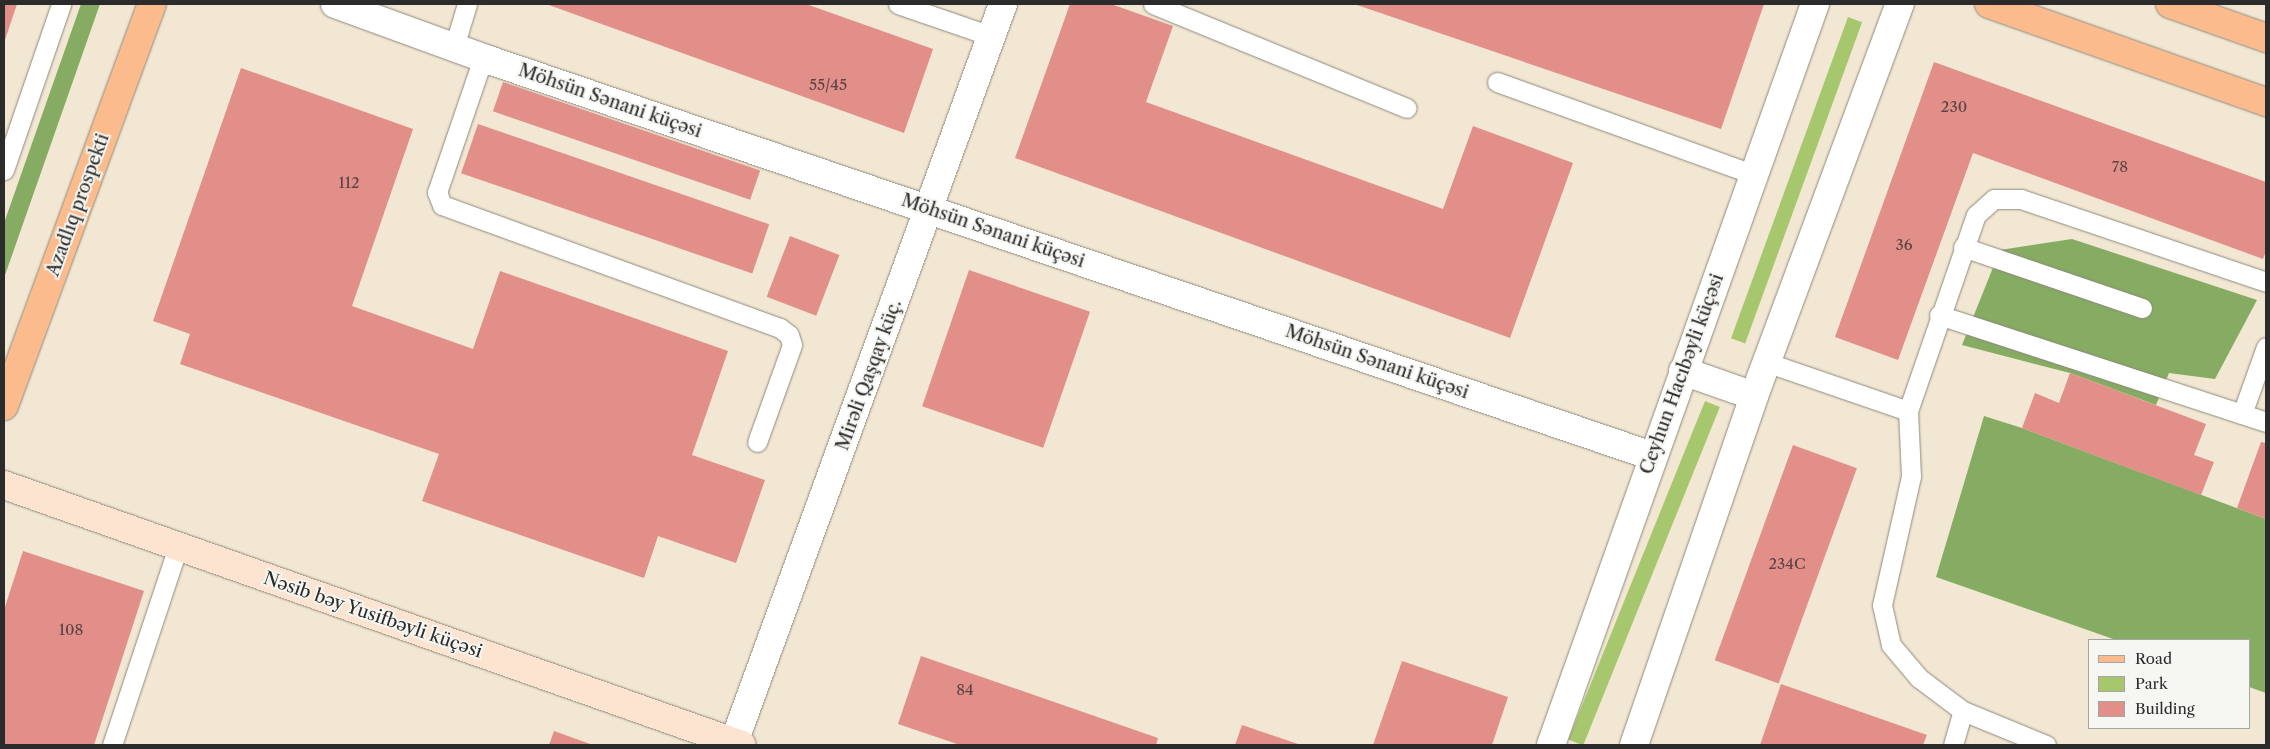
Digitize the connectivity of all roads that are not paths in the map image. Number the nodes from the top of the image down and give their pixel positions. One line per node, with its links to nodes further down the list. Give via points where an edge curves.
1 (61, 4): 19 (lane)
2 (152, 4): 30 (main road, Azadlıq prospekti)
3 (335, 4): 14 (street, Möhsün Sənani küçəsi)
4 (467, 4): 14 (lane)
5 (898, 4): 12 (lane)
6 (1003, 4): 12 (street, Mirəli Qaşqay küç.)
7 (1153, 4): 18 (lane)
8 (1816, 4): 20 (street, Ceyhun Hacıbəyli küçəsi)
9 (1989, 4): 17 (main road)
10 (2170, 4): 13 (main road)
11 (1897, 13): 27 (street)
12 (991, 36): 21 (street, Mirəli Qaşqay küç.)
13 (2266, 38)
14 (454, 48): 15 (street, Möhsün Sənani küçəsi)
15 (483, 58): 21 (street, Möhsün Sənani küçəsi); 34 (lane, via 437,192 442,205 780,328 789,335 792,345)
16 (1497, 82): 20 (lane)
17 (2258, 98)
18 (1407, 108)
19 (4, 170)
20 (1753, 174): 28 (street, Ceyhun Hacıbəyli küçəsi)
21 (931, 209): 35 (street, Möhsün Sənani küçəsi); 39 (street, Mirəli Qaşqay küç.)
22 (1963, 248): 23 (lane, via 1976,214 1994,199 2021,199); 24 (lane); 25 (lane)
23 (2266, 282)
24 (2142, 308)
25 (1939, 315): 31 (lane); 32 (lane)
26 (2266, 347): 32 (lane)
27 (1766, 362): 29 (street); 31 (lane)
28 (1683, 371): 29 (street); 35 (street, Ceyhun Hacıbəyli küçəsi)
29 (1754, 396): 42 (street)
30 (4, 406)
31 (1908, 411): 38 (lane, via 1911,476 1882,605 1891,646 1920,678)
32 (2242, 414): 33 (lane)
33 (2266, 422)
34 (757, 442)
35 (1652, 456): 41 (street, Ceyhun Hacıbəyli küçəsi)
36 (4, 485): 37 (main road, Nəsib bəy Yusifbəyli küçəsi)
37 (178, 547): 39 (main road, Nəsib bəy Yusifbəyli küçəsi); 40 (lane)
38 (1964, 712): 43 (lane); 44 (lane)
39 (736, 744)
40 (112, 745)
41 (1551, 745)
42 (1634, 745)
43 (1953, 745)
44 (2046, 745)

